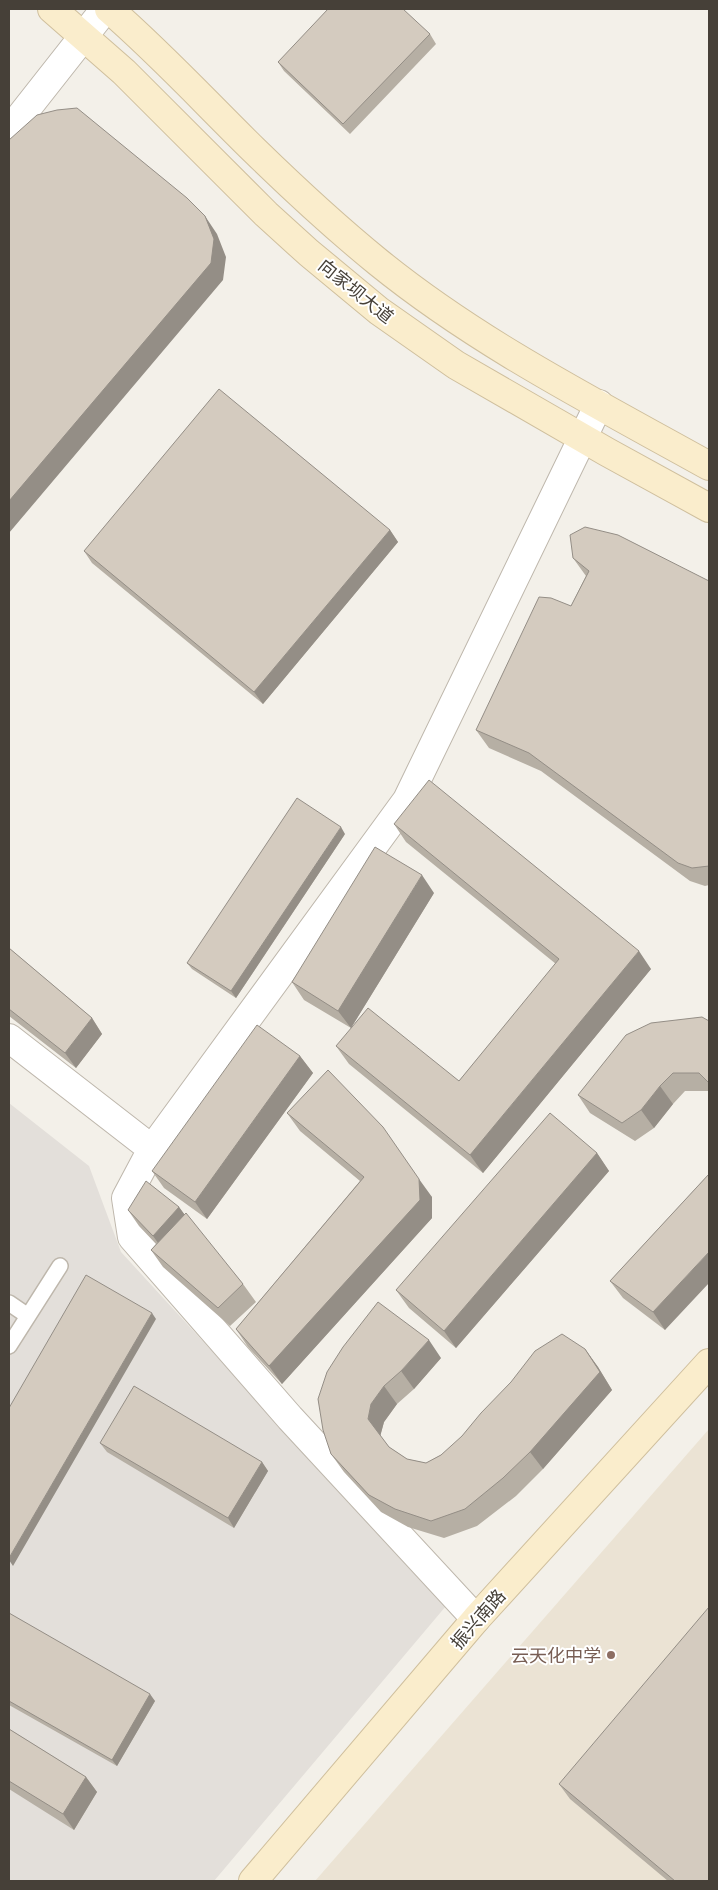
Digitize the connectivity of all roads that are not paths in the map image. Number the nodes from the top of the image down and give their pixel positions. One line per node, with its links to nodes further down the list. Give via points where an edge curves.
1 (52, 9): 4 (main road, 向家坝大道)
2 (105, 9): 4 (street)
3 (109, 9): 6 (main road, 向家坝大道, via 292,187 378,263 476,334)
4 (84, 36): 5 (street); 7 (main road, 向家坝大道, via 266,214 355,291 456,365)
5 (9, 131)
6 (599, 404): 7 (street); 8 (main road, 向家坝大道)
7 (582, 438): 9 (main road, 向家坝大道); 11 (street, via 407,800)
8 (709, 466)
9 (709, 508)
10 (9, 1038): 11 (street)
11 (152, 1150): 17 (street, via 126,1198 132,1237 290,1418)
12 (60, 1266): 14 (lane)
13 (9, 1303): 14 (lane)
14 (28, 1316): 15 (lane)
15 (9, 1346)
16 (709, 1363): 17 (main road, 振兴南路)
17 (476, 1619): 18 (main road, 振兴南路)
18 (254, 1881)

